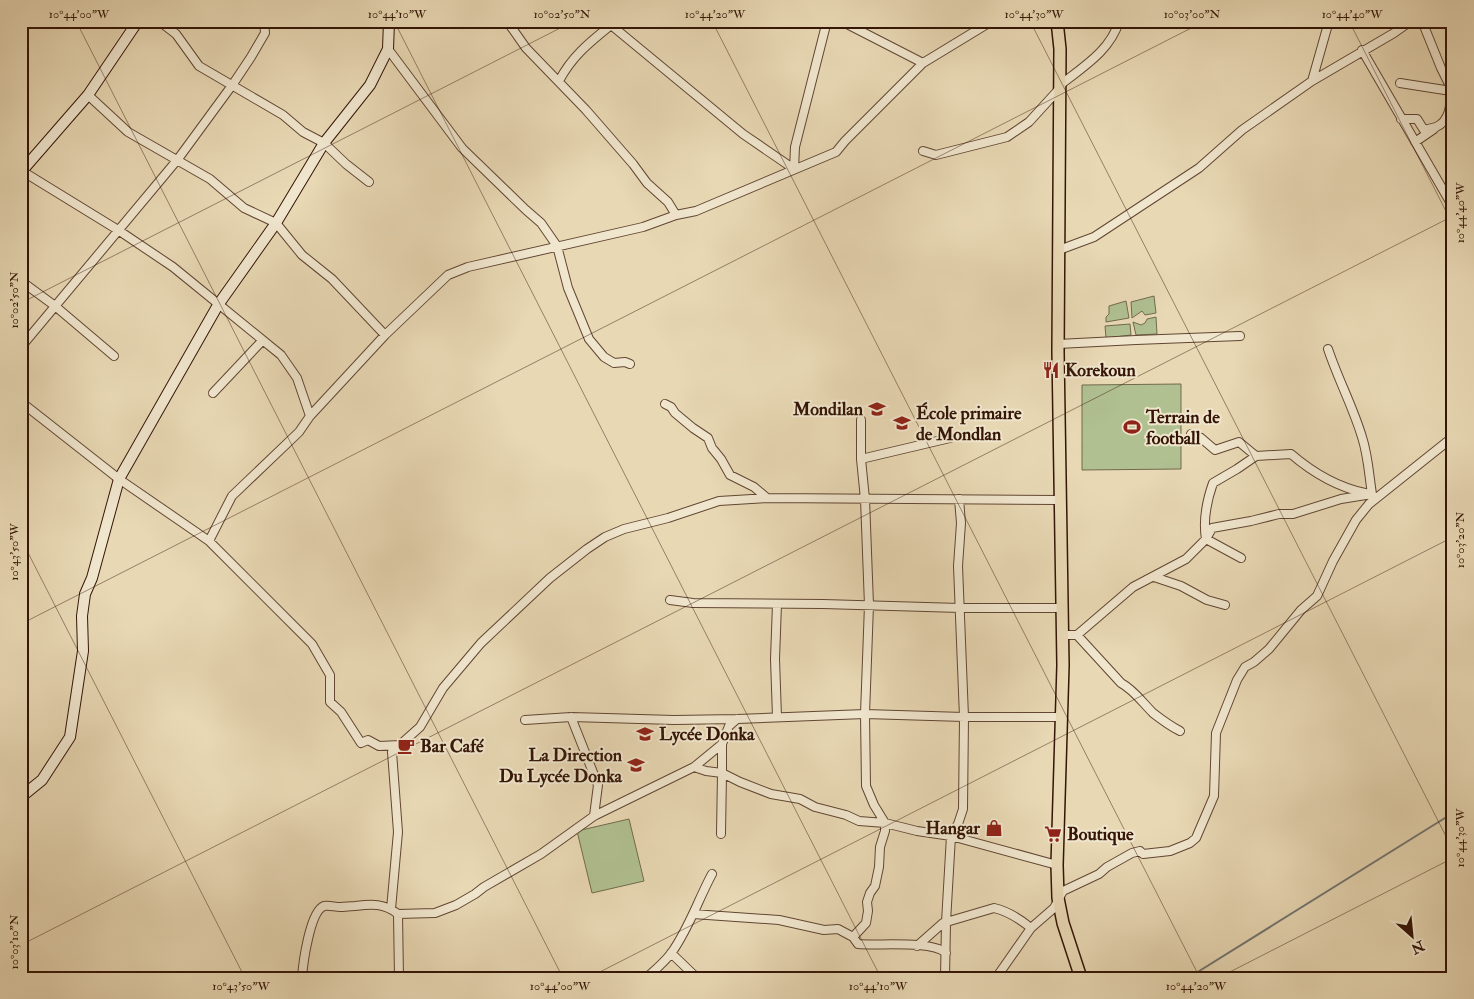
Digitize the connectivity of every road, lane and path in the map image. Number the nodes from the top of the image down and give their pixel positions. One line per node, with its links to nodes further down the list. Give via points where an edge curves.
1 (159, 21): 21 (street, via 176,34 199,66)
2 (264, 21): 21 (street, via 265,33)
3 (390, 21): 15 (main road)
4 (507, 21): 18 (street, via 550,76)
5 (827, 21): 32 (street, via 795,148)
6 (841, 21): 17 (street)
7 (992, 21): 17 (street)
8 (1056, 21): 22 (main road)
9 (1119, 21): 22 (street, via 1116,34)
10 (1329, 21): 19 (street)
11 (1411, 21): 16 (street)
12 (1422, 21): 23 (street)
13 (610, 23): 18 (street, via 572,60); 32 (street, via 743,134)
14 (133, 24): 24 (main road)
15 (388, 50): 29 (main road, via 370,85); 39 (street, via 462,148 541,222)
16 (1362, 50): 19 (street); 26 (street)
17 (923, 63): 32 (street, via 836,152)
18 (559, 81): 36 (street, via 647,183 668,202)
19 (1312, 81): 40 (street, via 1242,130 1199,168 1094,237)
20 (1400, 83): 23 (street)
21 (233, 84): 29 (street); 31 (street)
22 (1060, 87): 30 (street, via 1029,122 1007,137 936,155); 40 (main road)
23 (1452, 91): 27 (street, via 1449,113)
24 (88, 95): 31 (street, via 128,132); 33 (main road)
25 (1453, 118): 27 (street)
26 (1401, 119): 27 (street, via 1417,120 1424,130); 28 (street)
27 (1437, 126): 28 (street)
28 (1415, 142): 35 (street)
29 (324, 143): 34 (street); 37 (main road)
30 (923, 151)
31 (178, 159): 37 (street, via 244,208); 38 (street)
32 (794, 169): 36 (street, via 696,211)
33 (22, 171): 38 (street)
34 (369, 182)
35 (1453, 207)
36 (676, 215): 39 (street, via 644,227)
37 (276, 223): 42 (main road); 44 (street, via 302,254 332,279)
38 (118, 230): 42 (street, via 173,267); 43 (street)
39 (557, 246): 44 (street, via 468,267 448,275); 51 (street, via 568,288 589,339 604,357 614,363)
40 (1060, 250): 47 (main road)
41 (21, 281): 43 (street)
42 (218, 305): 46 (street); 62 (main road)
43 (55, 306): 48 (street); 50 (street)
44 (385, 336): 55 (street)
45 (1240, 336): 47 (street)
46 (262, 341): 52 (street); 55 (street, via 289,364)
47 (1058, 344): 67 (main road)
48 (21, 347)
49 (1328, 349): 63 (street, via 1363,439)
50 (114, 356)
51 (630, 364)
52 (213, 393)
53 (21, 402): 62 (street)
54 (665, 404): 64 (street, via 708,438 730,475)
55 (310, 416): 69 (street, via 299,432 232,496)
56 (861, 420): 61 (street)
57 (1191, 434): 60 (street, via 1215,450 1239,442)
58 (1453, 437): 99 (street, via 1370,504 1356,520 1317,596 1301,610 1269,650 1245,667 1236,680 1216,733 1214,796 1194,841 1155,854 1132,853 1099,874 1071,886)
59 (950, 438): 61 (street)
60 (1256, 456): 63 (street, via 1290,454 1330,480 1351,490); 68 (street, via 1213,483 1208,498)
61 (861, 459): 65 (street)
62 (119, 479): 69 (street); 92 (main road, via 85,594 82,650 70,737 42,780)
63 (1372, 494): 68 (street, via 1341,499 1294,514 1279,514 1212,528)
64 (767, 498): 65 (street); 89 (street, via 719,501 624,529 593,545 550,578 481,643 443,688 420,727)
65 (865, 498): 66 (street); 74 (street)
66 (959, 500): 67 (street); 76 (street)
67 (1060, 500): 77 (main road)
68 (1206, 539): 70 (street); 71 (street, via 1186,559)
69 (209, 541): 89 (street, via 312,644 330,675 330,702 341,712 361,743 368,740 379,746)
70 (1241, 558)
71 (1154, 577): 75 (street); 79 (street, via 1133,587)
72 (670, 600): 73 (street)
73 (777, 604): 74 (street); 82 (street)
74 (869, 605): 76 (street); 80 (street)
75 (1225, 606)
76 (960, 608): 77 (street); 83 (street)
77 (1062, 608): 78 (main road)
78 (1062, 635): 79 (street); 84 (main road)
79 (1077, 635): 87 (street, via 1121,683 1154,713)
80 (865, 714): 82 (street); 83 (street); 94 (street, via 866,786)
81 (571, 717): 85 (street); 86 (street); 93 (street, via 598,785)
82 (777, 717): 85 (street)
83 (964, 717): 84 (street); 96 (street, via 963,809)
84 (1062, 717): 97 (main road)
85 (737, 719): 88 (street, via 729,726)
86 (525, 720)
87 (1180, 730)
88 (722, 744): 90 (street); 91 (street)
89 (400, 745): 100 (street, via 392,752 398,832)
90 (694, 767): 91 (street); 93 (street)
91 (722, 773): 94 (street, via 771,794 800,799 859,821); 95 (street)
92 (21, 797)
93 (594, 816): 101 (street, via 541,854 456,905 435,913)
94 (885, 823): 96 (street); 105 (street, via 880,867 866,902 866,923)
95 (721, 834)
96 (952, 836): 97 (street); 103 (street)
97 (1057, 865): 99 (main road)
98 (712, 874): 102 (street)
99 (1058, 898): 104 (street, via 1054,908); 115 (main road)
100 (391, 909): 101 (street); 110 (street, via 380,904 322,908 316,913)
101 (398, 914): 111 (street)
102 (693, 914): 105 (street, via 779,920 824,930 838,929); 107 (street)
103 (946, 922): 104 (street, via 994,908 1017,917); 106 (street); 108 (street)
104 (1030, 928): 114 (street)
105 (853, 937): 106 (street, via 858,944)
106 (917, 946): 108 (street, via 930,946)
107 (671, 953): 109 (street); 112 (street)
108 (946, 953): 113 (street)
109 (648, 977)
110 (302, 978)
111 (399, 978)
112 (697, 978)
113 (945, 978)
114 (996, 978)
115 (1081, 978)

